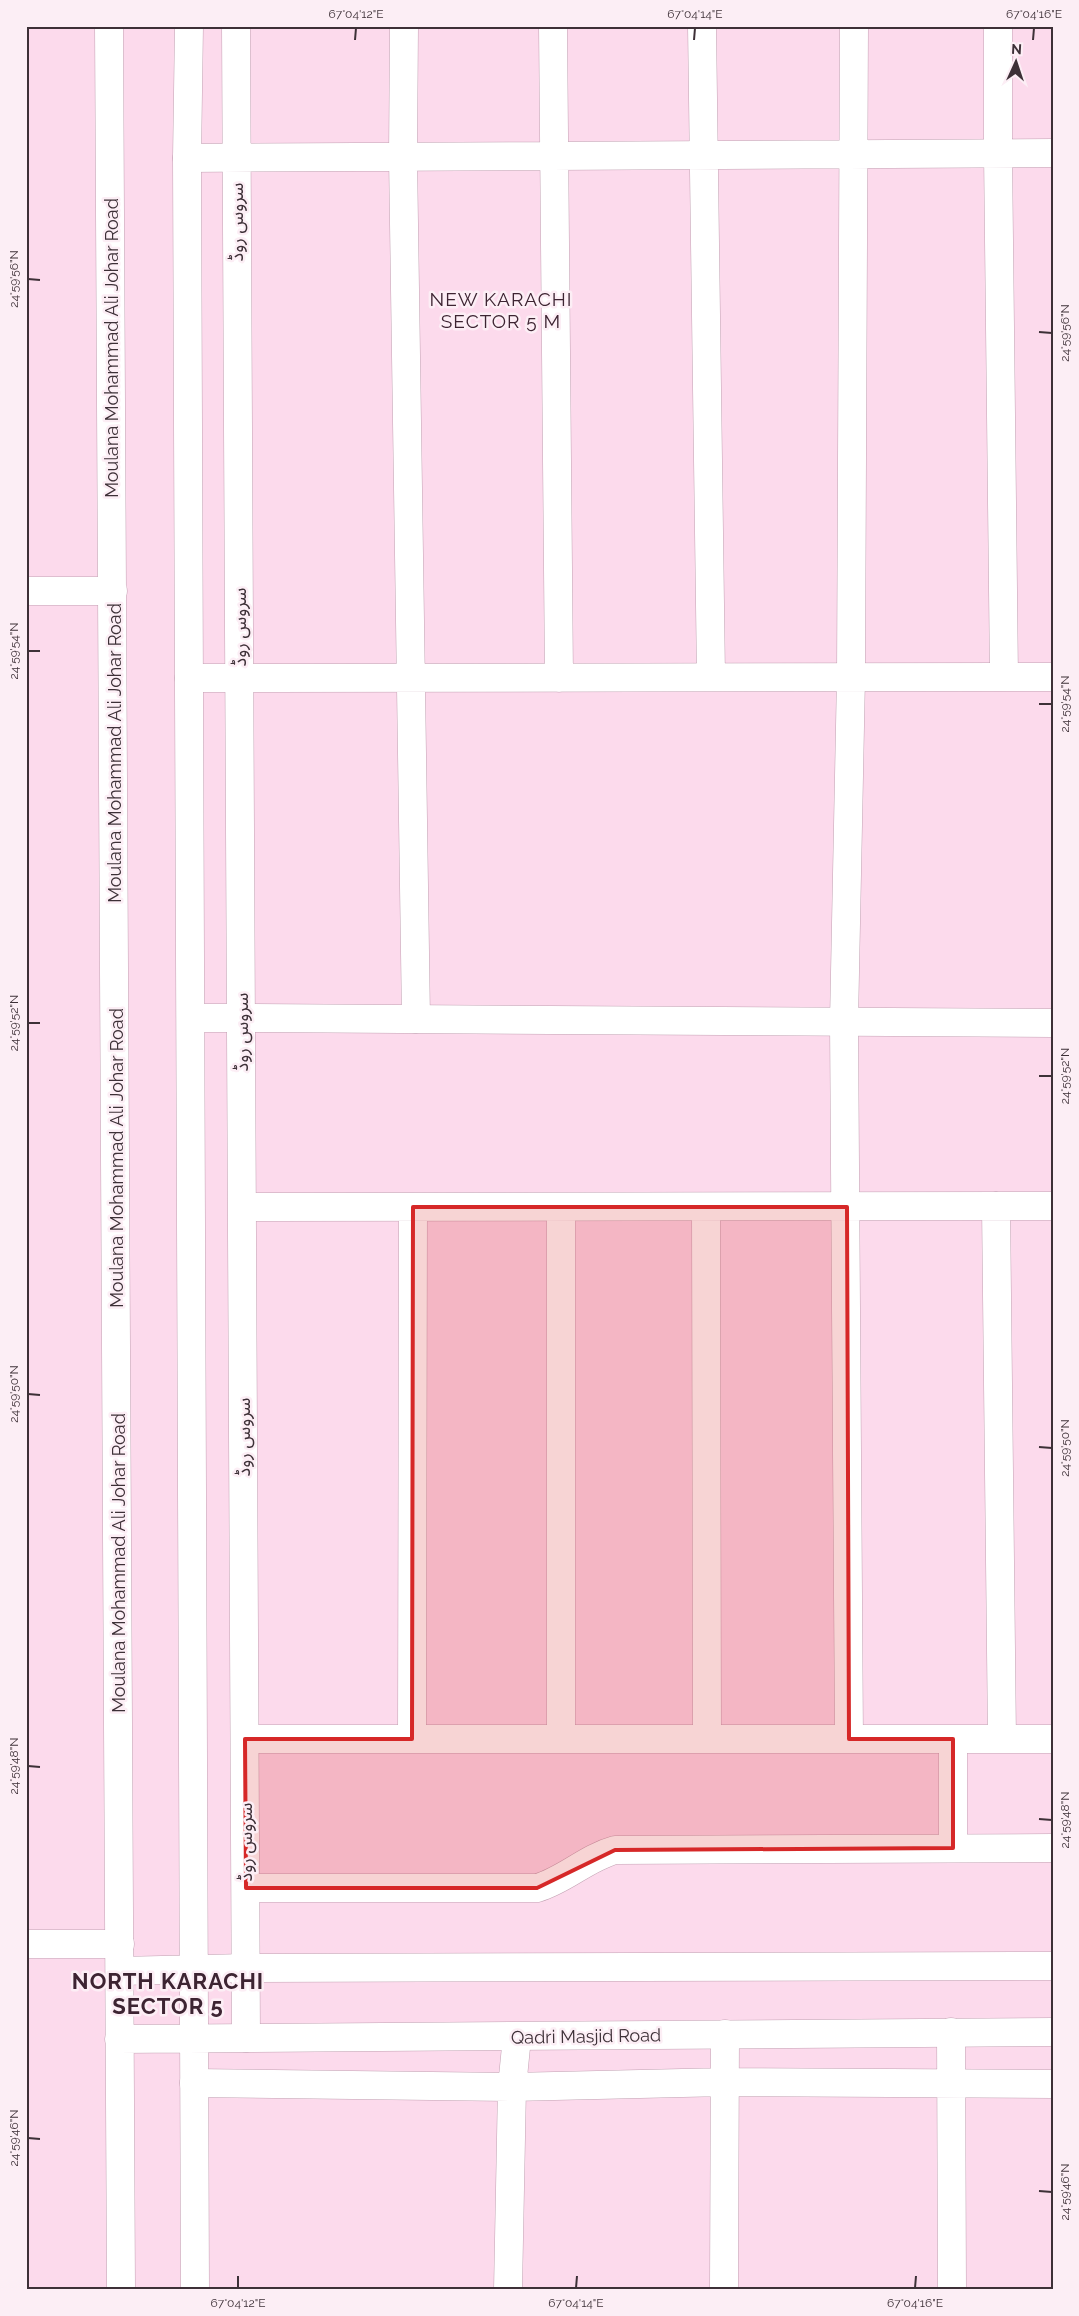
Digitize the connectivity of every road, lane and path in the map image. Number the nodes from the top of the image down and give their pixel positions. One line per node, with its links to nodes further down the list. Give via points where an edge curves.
1 (109, 26): 18 (street, Moulana Mohammad Ali Johar Road)
2 (189, 26): 15 (street)
3 (236, 26): 16 (street, سروس روڈ)
4 (404, 26): 14 (street)
5 (553, 26): 13 (street)
6 (702, 26): 12 (street)
7 (854, 26): 11 (street)
8 (998, 26): 9 (street)
9 (998, 153): 10 (street); 11 (street); 19 (street)
10 (1053, 153)
11 (854, 154): 12 (street); 26 (street)
12 (705, 155): 13 (street); 25 (street)
13 (555, 156): 14 (street); 24 (street)
14 (403, 157): 16 (street); 23 (street)
15 (187, 158): 16 (street); 21 (street)
16 (236, 158): 22 (street, سروس روڈ)
17 (26, 591): 18 (street)
18 (113, 591): 51 (street, Moulana Mohammad Ali Johar Road)
19 (1004, 677): 20 (street); 26 (street)
20 (1053, 677)
21 (189, 678): 22 (street); 27 (street)
22 (239, 678): 23 (street); 28 (street, سروس روڈ)
23 (410, 678): 24 (street); 29 (street)
24 (559, 678): 25 (street)
25 (711, 678): 26 (street)
26 (851, 678): 30 (street)
27 (191, 1018): 28 (street); 54 (street)
28 (241, 1018): 29 (street); 34 (street, سروس روڈ)
29 (416, 1019): 30 (street)
30 (844, 1022): 31 (street); 38 (street)
31 (1053, 1023)
32 (996, 1206): 33 (street); 38 (street); 46 (street)
33 (1053, 1206)
34 (242, 1207): 35 (street); 39 (street, سروس روڈ)
35 (413, 1207): 36 (street); 40 (street)
36 (561, 1207): 37 (street); 41 (street)
37 (706, 1207): 38 (street); 45 (street)
38 (847, 1207): 42 (street)
39 (245, 1739): 40 (street); 49 (street, سروس روڈ)
40 (412, 1739): 41 (street)
41 (561, 1739): 45 (street)
42 (849, 1739): 43 (street); 45 (street)
43 (952, 1739): 46 (street); 47 (street)
44 (1053, 1739): 46 (street)
45 (707, 1740)
46 (1002, 1740)
47 (954, 1848): 48 (street); 49 (street, via 615,1850 599,1854 553,1884 537,1888)
48 (1053, 1848)
49 (246, 1888): 53 (street, سروس روڈ)
50 (26, 1944): 51 (street)
51 (120, 1944): 55 (street, Moulana Mohammad Ali Johar Road)
52 (1053, 1966): 53 (street)
53 (246, 1968): 54 (street); 61 (street, سروس روڈ)
54 (194, 1969): 55 (street); 60 (street)
55 (120, 1971): 62 (street, Moulana Mohammad Ali Johar Road)
56 (951, 2032): 57 (street, Qadri Masjid Road); 58 (street, Qadri Masjid Road); 65 (street)
57 (1053, 2032)
58 (725, 2034): 59 (street, Qadri Masjid Road); 63 (street)
59 (517, 2037): 61 (street, Qadri Masjid Road); 67 (street)
60 (194, 2038): 61 (street, Qadri Masjid Road); 62 (street, Qadri Masjid Road); 64 (street)
61 (246, 2038)
62 (119, 2039): 68 (street, Moulana Mohammad Ali Johar Road)
63 (725, 2082): 65 (street); 67 (street); 71 (street)
64 (194, 2083): 67 (street); 69 (street)
65 (952, 2084): 66 (street); 72 (street)
66 (1053, 2084)
67 (512, 2087): 70 (street)
68 (121, 2290)
69 (195, 2290)
70 (508, 2290)
71 (724, 2290)
72 (952, 2290)

